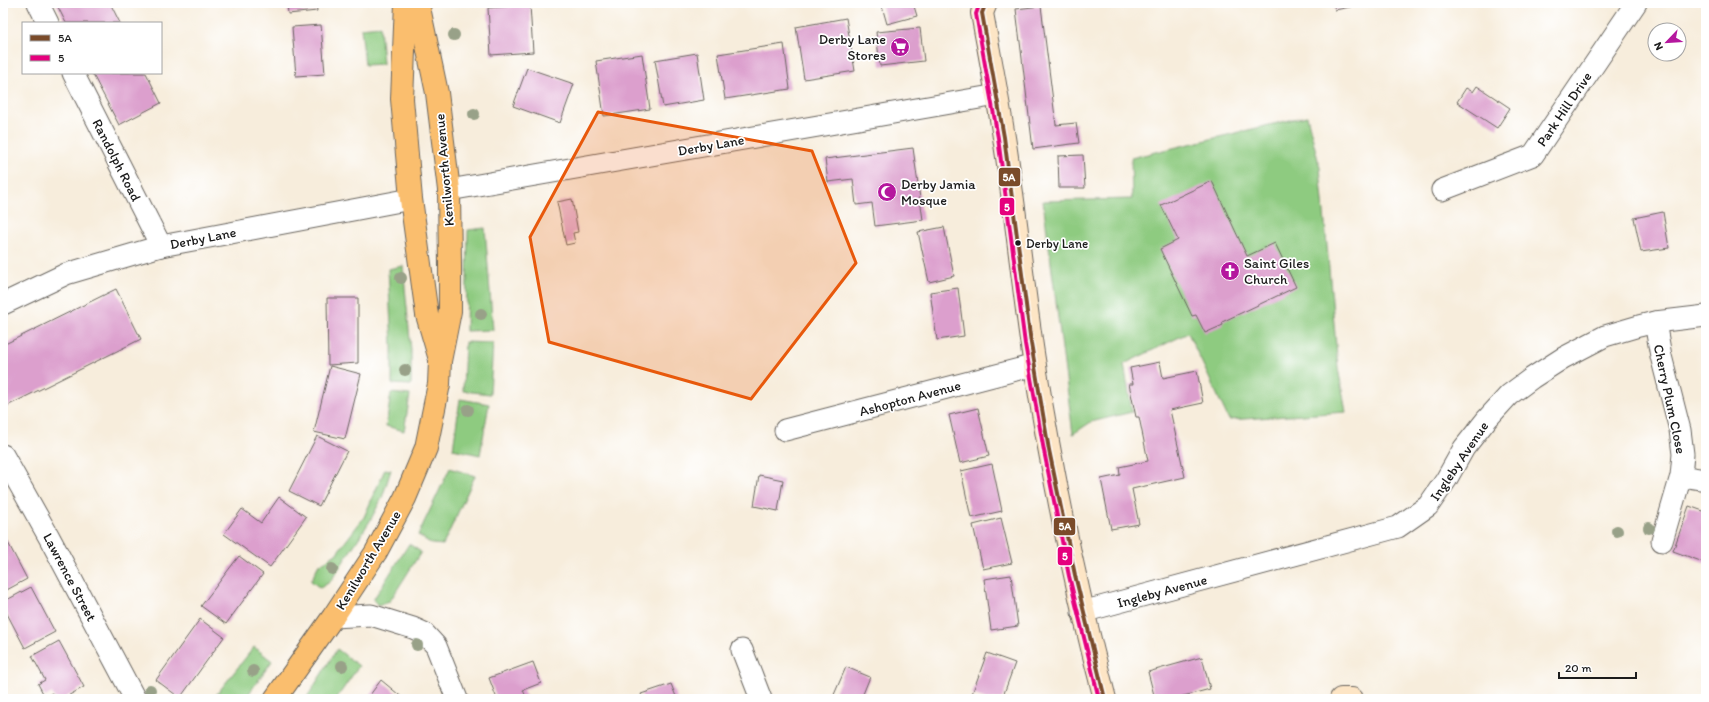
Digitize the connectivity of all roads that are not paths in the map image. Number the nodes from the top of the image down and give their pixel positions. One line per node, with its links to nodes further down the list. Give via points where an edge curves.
1 (38, 3): 6 (street)
2 (406, 3): 11 (highway, Kenilworth Avenue, via 402,100)
3 (418, 3): 9 (highway, Kenilworth Avenue, via 437,93)
4 (985, 3): 8 (street, via 982,13)
5 (1636, 3): 10 (street, Park Hill Drive, via 1533,155)
6 (48, 22)
7 (74, 74): 12 (street, Randolph Road)
8 (997, 95): 9 (street, Derby Lane); 17 (street)
9 (449, 190): 16 (highway, Kenilworth Avenue, via 450,311)
10 (1442, 190)
11 (411, 199): 12 (street, Derby Lane); 16 (highway, Kenilworth Avenue, via 427,315)
12 (161, 246): 13 (street, Derby Lane, via 66,274)
13 (3, 304)
14 (1706, 316): 15 (street, Ingleby Avenue)
15 (1655, 322): 20 (street, Cherry Plum Close, via 1680,430 1683,454); 23 (street, Ingleby Avenue, via 1606,336 1563,358 1509,395 1464,448 1428,506 1398,527)
16 (440, 361): 24 (highway, Kenilworth Avenue, via 439,384 426,448 405,498 376,552)
17 (1035, 365): 18 (street, Ashopton Avenue); 23 (street)
18 (785, 430)
19 (3, 455): 26 (street, Lawrence Street)
20 (1681, 476): 21 (street); 22 (street, Cherry Plum Close)
21 (1706, 480)
22 (1662, 541)
23 (1082, 612): 30 (street)
24 (333, 617): 27 (highway, Kenilworth Avenue); 28 (street, via 371,615 424,633 436,646)
25 (742, 650): 29 (street)
26 (135, 699)
27 (274, 699)
28 (457, 699)
29 (761, 699)
30 (1105, 699)
31 (1341, 699): 32 (street)
32 (1352, 699)

